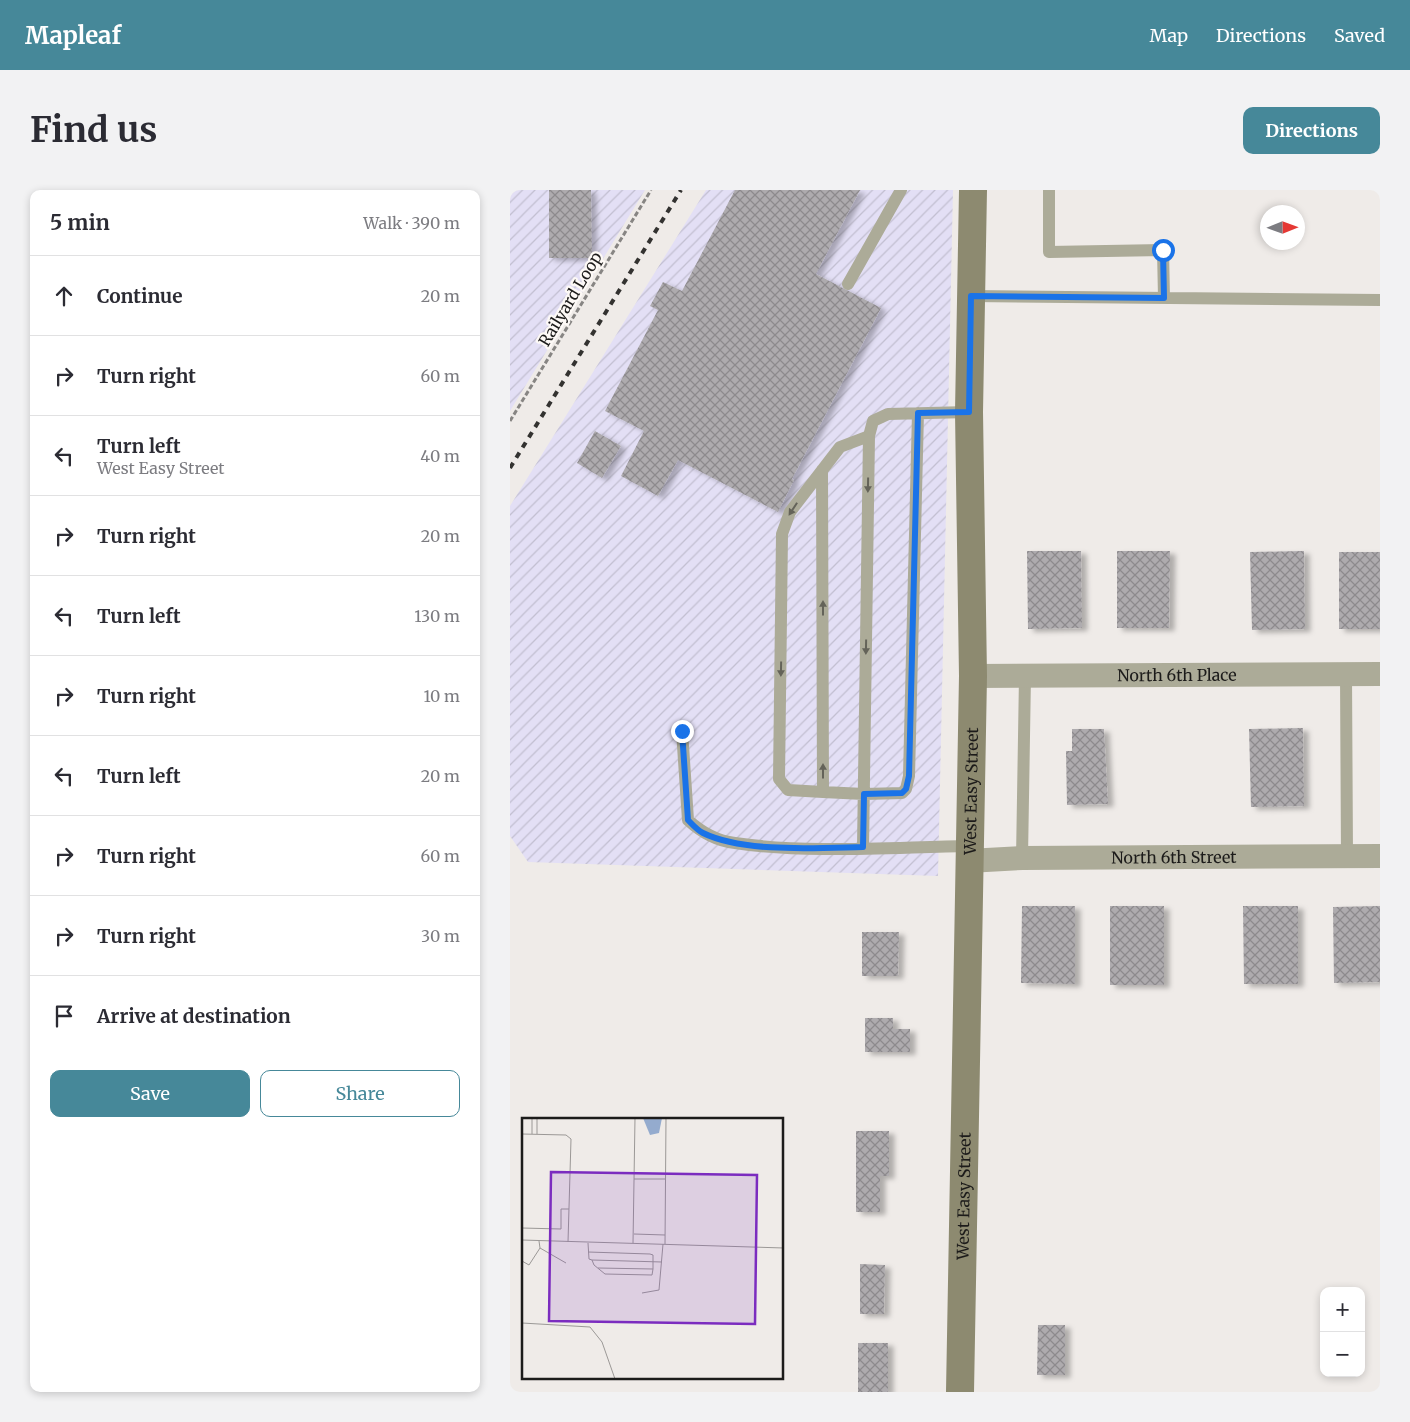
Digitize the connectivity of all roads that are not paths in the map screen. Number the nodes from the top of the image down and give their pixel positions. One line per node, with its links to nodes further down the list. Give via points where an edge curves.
1 (901, 190): 4 (lane)
2 (973, 190): 5 (street, West Easy Street)
3 (1049, 190): 6 (lane, via 1049,252 1163,250)
4 (848, 284)
5 (971, 296): 6 (lane); 8 (street, West Easy Street)
6 (1164, 298): 7 (lane)
7 (1380, 300)
8 (969, 412): 9 (lane); 14 (street, West Easy Street)
9 (918, 413): 10 (lane, via 888,414 873,421); 18 (lane, via 909,776 902,793)
10 (869, 436): 11 (lane, via 840,447); 18 (lane, one-way to 18)
11 (822, 470): 17 (lane, one-way to 11); 17 (lane, one-way to 17, via 790,512 782,534 780,780 788,790)
12 (1346, 674): 13 (street, North 6th Place); 15 (street, North 6th Place); 22 (lane)
13 (1380, 674)
14 (973, 676): 15 (street, North 6th Place); 20 (street, West Easy Street)
15 (1024, 676): 23 (lane)
16 (682, 731): 19 (lane, via 688,820 701,832 734,843 812,848)
17 (823, 792): 18 (lane)
18 (864, 794): 19 (lane)
19 (863, 847): 20 (lane)
20 (969, 853): 23 (street, North 6th Street); 24 (street, West Easy Street)
21 (1380, 856): 22 (street, North 6th Street)
22 (1347, 857): 23 (street, North 6th Street)
23 (1022, 858)
24 (960, 1392)

